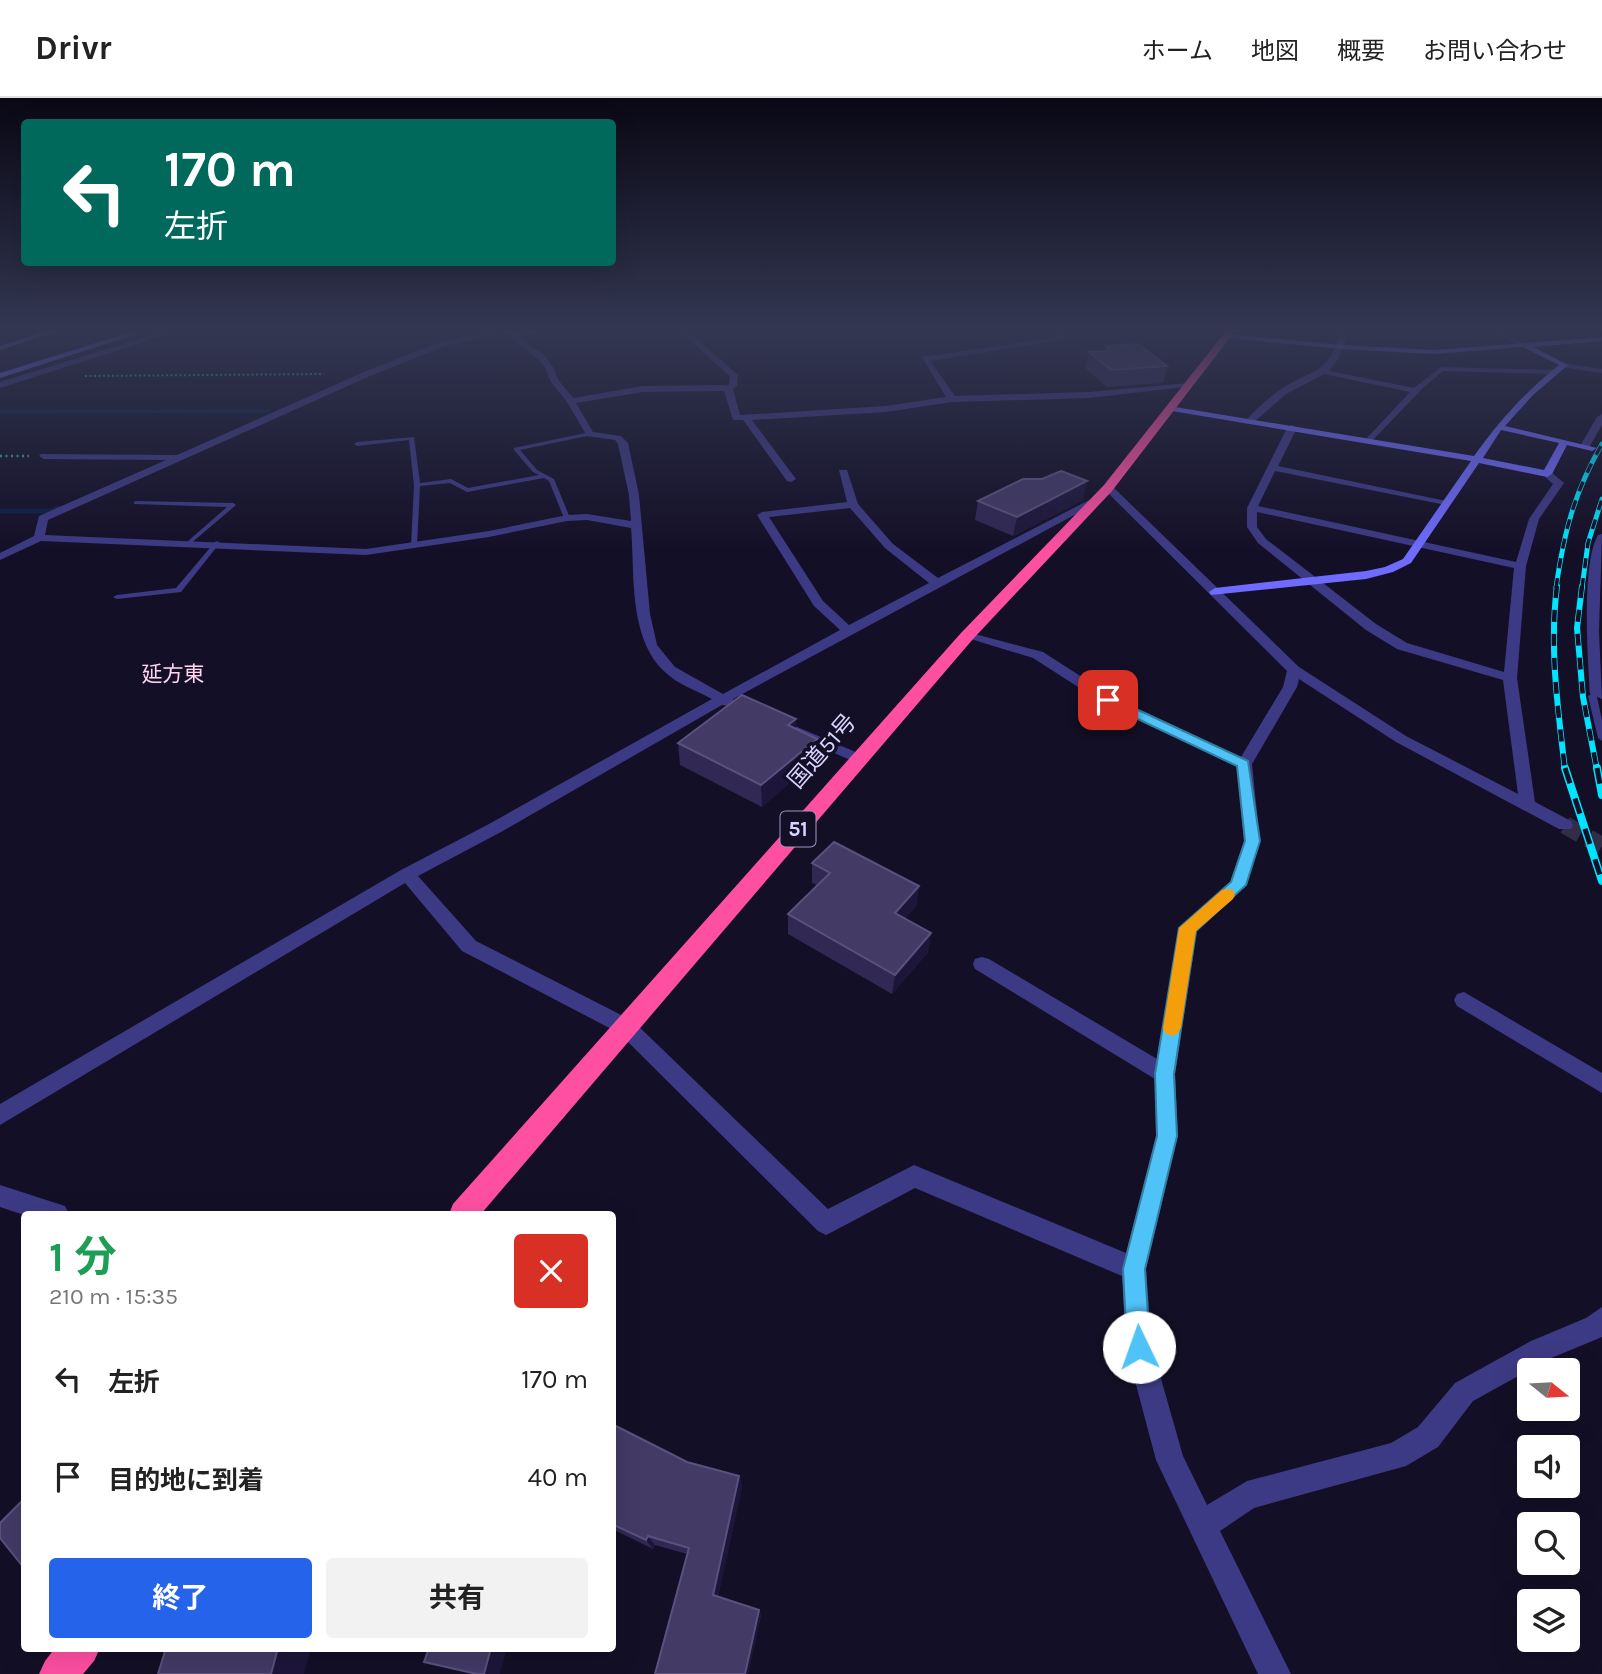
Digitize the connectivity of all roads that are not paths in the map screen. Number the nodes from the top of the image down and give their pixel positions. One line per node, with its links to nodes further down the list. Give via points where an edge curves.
1 (298, 405): 20 (street)
2 (573, 405): 15 (street)
3 (732, 405): 11 (street, via 736,418)
4 (915, 405): 11 (street)
5 (1175, 405): 9 (highway, 国道51号 / 51)
6 (1269, 405): 12 (street)
7 (1403, 405): 16 (street)
8 (1519, 405): 13 (street)
9 (1172, 408): 12 (street); 28 (highway, 国道51号 / 51)
10 (1602, 417): 17 (street, via 1589,447)
11 (746, 418): 26 (street)
12 (1250, 421): 14 (street)
13 (1499, 427): 17 (street); 21 (street)
14 (1292, 428): 16 (street); 22 (street)
15 (590, 434): 25 (lane, via 516,449); 34 (street, via 624,443)
16 (1369, 441): 21 (street)
17 (1564, 442): 24 (street)
18 (357, 444): 27 (lane, via 412,438)
19 (44, 456): 20 (street)
20 (180, 457): 36 (street, via 43,518)
21 (1476, 459): 24 (street); 29 (street)
22 (1274, 468): 29 (street); 32 (street)
23 (843, 472): 31 (street)
24 (1547, 474): 42 (street, via 1559,483 1534,519)
25 (545, 476): 27 (lane, via 467,490 451,481); 33 (lane, via 552,481)
26 (792, 479)
27 (417, 485): 40 (lane)
28 (1102, 494): 43 (street); 45 (street, via 1128,511); 48 (highway, 国道51号 / 51)
29 (1446, 502): 39 (street)
30 (136, 503): 37 (lane, via 233,505)
31 (853, 505): 43 (street, via 889,546); 47 (street, via 762,515 818,603)
32 (1252, 508): 39 (street); 44 (street, via 1252,527 1262,541)
33 (567, 518): 34 (street); 40 (street)
34 (636, 525): 52 (street, via 644,614 652,645 670,670)
35 (1602, 537): 51 (street, via 1597,548 1593,631)
36 (39, 538): 37 (street); 41 (street)
37 (190, 542): 38 (street)
38 (217, 543): 40 (street, via 366,552); 46 (lane, via 178,590)
39 (1420, 544): 42 (street); 44 (street, via 1407,561 1389,570)
40 (414, 546)
41 (0, 557)
42 (1520, 566): 50 (street)
43 (937, 583): 47 (street)
44 (1316, 583): 45 (street); 50 (street, via 1402,646)
45 (1215, 593): 49 (street)
46 (117, 597)
47 (848, 631): 52 (street)
48 (967, 636): 56 (highway, 国道51号 / 51); 57 (street, via 1038,654 1108,700)
49 (1294, 670): 57 (street, via 1290,687); 58 (street, via 1401,740)
50 (1510, 678): 58 (street)
51 (1599, 695): 55 (lane, via 1592,696)
52 (722, 700): 53 (street); 60 (street)
53 (747, 710)
54 (784, 727): 56 (street)
55 (1602, 738)
56 (860, 759): 63 (highway, 国道51号 / 51)
57 (1244, 764): 64 (street, via 1252,841 1238,885 1188,928)
58 (1527, 803): 59 (street)
59 (1565, 825)
60 (407, 874): 63 (street, via 469,946); 66 (street)
61 (982, 964): 64 (street)
62 (1464, 1000): 65 (street)
63 (626, 1027): 69 (highway, 国道51号 / 51); 70 (street, via 826,1223 914,1175)
64 (1164, 1074): 70 (street, via 1167,1136)
65 (1602, 1084)
66 (0, 1115)
67 (0, 1196): 68 (street)
68 (48, 1211)
69 (466, 1211)
70 (1134, 1269): 72 (street, via 1139,1347 1170,1460)
71 (1602, 1320): 72 (street, via 1464,1392 1428,1437 1396,1456 1247,1495)
72 (1202, 1526): 75 (street)
73 (77, 1652): 74 (highway)
74 (58, 1674)
75 (1275, 1674)

